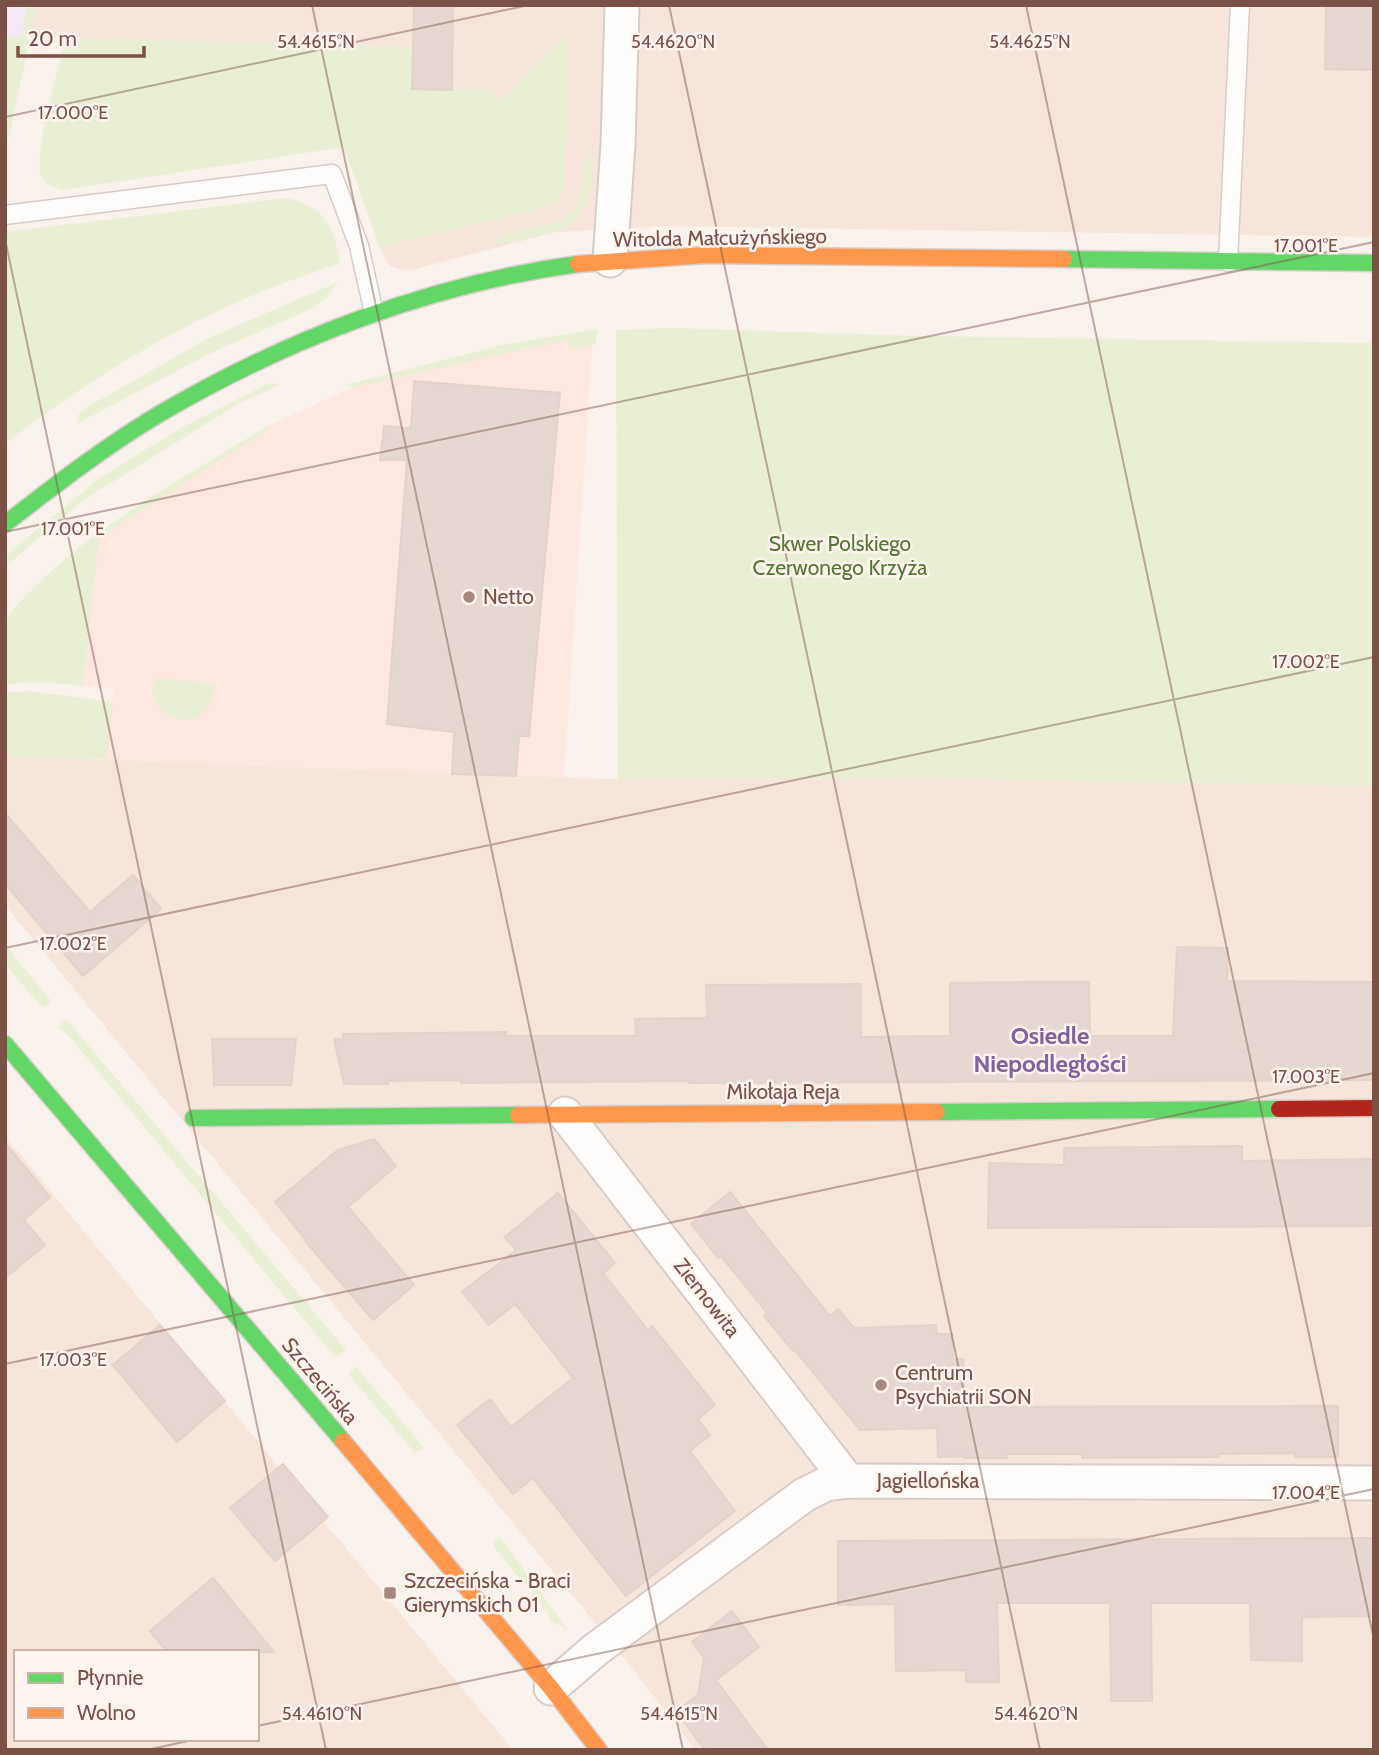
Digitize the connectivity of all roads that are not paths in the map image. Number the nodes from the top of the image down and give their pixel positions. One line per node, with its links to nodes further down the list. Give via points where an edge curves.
1 (622, 5): 4 (street)
2 (1240, 5): 5 (lane)
3 (5, 215): 7 (lane, via 332,174 359,246)
4 (610, 260): 5 (street, Witolda Małcużyńskiego, via 706,256); 7 (street, Witolda Małcużyńskiego, via 493,279)
5 (1228, 262): 6 (street, Witolda Małcużyńskiego)
6 (1374, 263)
7 (374, 313): 8 (street, Witolda Małcużyńskiego, via 235,372 169,409 46,490)
8 (5, 524)
9 (5, 1044): 15 (street, Szczecińska)
10 (1374, 1108): 11 (street, Mikołaja Reja)
11 (565, 1114): 12 (street, Mikołaja Reja); 13 (street, Ziemowita)
12 (193, 1118)
13 (848, 1481): 14 (street, Jagiellońska); 15 (street, Jagiellońska, via 814,1488 595,1650)
14 (1374, 1483)
15 (551, 1688): 16 (street, Szczecińska)
16 (599, 1750)

